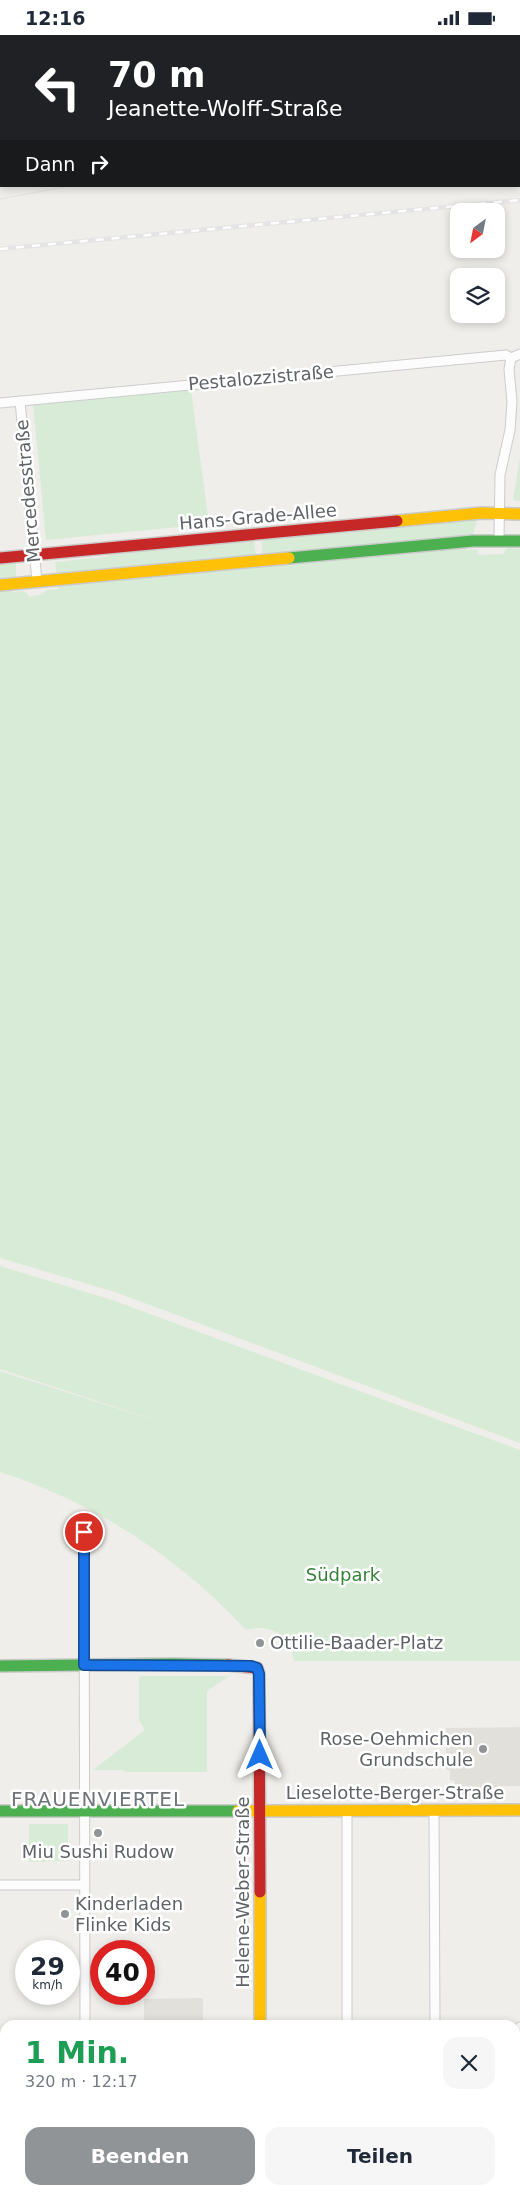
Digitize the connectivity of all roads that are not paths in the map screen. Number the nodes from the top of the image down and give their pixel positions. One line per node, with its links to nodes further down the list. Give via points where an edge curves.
1 (516, 356): 2 (street, Pestalozzistraße); 4 (street, via 509,369 510,429 500,475)
2 (20, 401): 3 (street, Pestalozzistraße); 8 (street, Mercedesstraße)
3 (0, 403)
4 (498, 512): 5 (street, Hans-Grade-Allee); 6 (street); 8 (street, Hans-Grade-Allee)
5 (520, 514)
6 (499, 540): 7 (street); 10 (street)
7 (520, 541)
8 (34, 555): 9 (street, Hans-Grade-Allee); 10 (street, Mercedesstraße)
9 (0, 558)
10 (37, 581): 11 (street)
11 (0, 585)
12 (84, 1519): 13 (street)
13 (84, 1665): 14 (street); 19 (street); 20 (street, Helene-Weber-Straße, via 172,1664 257,1668)
14 (0, 1666)
15 (347, 1810): 16 (street, Lieselotte-Berger-Straße); 20 (street, Lieselotte-Berger-Straße); 25 (street)
16 (434, 1810): 17 (street, Lieselotte-Berger-Straße); 26 (street)
17 (520, 1810)
18 (0, 1811): 19 (street, Lieselotte-Berger-Straße)
19 (84, 1811): 20 (street, Lieselotte-Berger-Straße); 22 (street)
20 (260, 1811): 24 (street, Helene-Weber-Straße)
21 (0, 1885): 22 (street)
22 (84, 1885): 23 (street)
23 (84, 2020)
24 (260, 2020)
25 (347, 2020)
26 (435, 2020)

